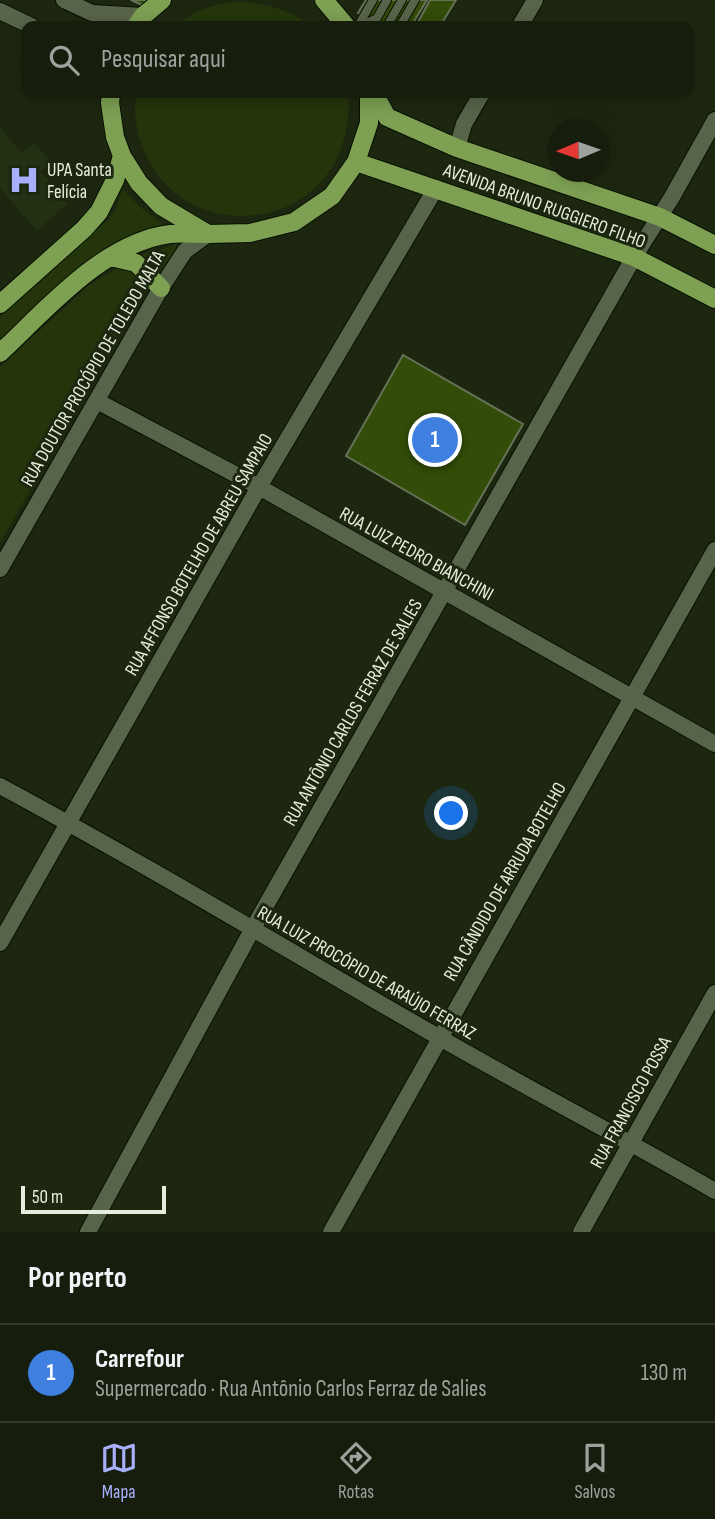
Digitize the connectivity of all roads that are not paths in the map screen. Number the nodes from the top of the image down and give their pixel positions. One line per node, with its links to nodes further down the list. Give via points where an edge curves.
1 (64, 0): 11 (street, via 92,13)
2 (162, 0): 11 (main road)
3 (324, 0): 12 (main road)
4 (373, 0): 13 (lane)
5 (387, 0): 14 (lane)
6 (402, 0): 15 (lane)
7 (415, 0): 16 (lane)
8 (535, 0): 17 (street)
9 (0, 11): 10 (street)
10 (21, 21)
11 (139, 21)
12 (342, 21)
13 (362, 21)
14 (370, 21)
15 (390, 21)
16 (403, 21)
17 (523, 21)
18 (110, 98): 24 (main road)
19 (369, 98): 25 (main road, via 369,123)
20 (377, 98): 23 (main road, AVENIDA BRUNO RUGGIERO FILHO, via 387,117)
21 (479, 98): 23 (street)
22 (715, 120): 27 (street, RUA ANTÔNIO CARLOS FERRAZ DE SALIES)
23 (457, 148): 27 (main road, AVENIDA BRUNO RUGGIERO FILHO)
24 (122, 156): 28 (main road, via 161,206); 34 (main road, via 99,212)
25 (356, 162): 26 (main road, AVENIDA BRUNO RUGGIERO FILHO); 28 (main road, via 332,196 295,222 250,233)
26 (436, 188): 31 (main road, AVENIDA BRUNO RUGGIERO FILHO); 37 (street, RUA AFFONSO BOTELHO DE ABREU SAMPAIO)
27 (660, 217): 29 (main road, AVENIDA BRUNO RUGGIERO FILHO); 31 (street, RUA ANTÔNIO CARLOS FERRAZ DE SALIES)
28 (208, 234): 30 (main road, via 169,234); 32 (street, RUA DOUTOR PROCÓPIO DE TOLEDO MALTA, via 185,251)
29 (715, 245)
30 (111, 257): 32 (main road, via 135,263); 35 (main road)
31 (634, 257): 33 (main road, AVENIDA BRUNO RUGGIERO FILHO); 40 (street, RUA ANTÔNIO CARLOS FERRAZ DE SALIES)
32 (160, 288): 36 (street, RUA DOUTOR PROCÓPIO DE TOLEDO MALTA)
33 (715, 299)
34 (0, 304)
35 (0, 353)
36 (97, 401): 37 (street, RUA LUIZ PEDRO BIANCHINI); 39 (street, RUA DOUTOR PROCÓPIO DE TOLEDO MALTA)
37 (259, 487): 40 (street, RUA LUIZ PEDRO BIANCHINI); 44 (street, RUA AFFONSO BOTELHO DE ABREU SAMPAIO)
38 (715, 550): 41 (street, RUA CÂNDIDO DE ARRUDA BOTELHO)
39 (0, 569)
40 (444, 593): 41 (street, RUA LUIZ PEDRO BIANCHINI); 45 (street, RUA ANTÔNIO CARLOS FERRAZ DE SALIES)
41 (632, 696): 42 (street, RUA LUIZ PEDRO BIANCHINI); 48 (street, RUA CÂNDIDO DE ARRUDA BOTELHO)
42 (715, 744)
43 (0, 786): 44 (street, RUA LUIZ PROCÓPIO DE ARAÚJO FERRAZ)
44 (68, 822): 45 (street, RUA LUIZ PROCÓPIO DE ARAÚJO FERRAZ); 46 (street, RUA AFFONSO BOTELHO DE ABREU SAMPAIO)
45 (252, 930): 48 (street, RUA LUIZ PROCÓPIO DE ARAÚJO FERRAZ); 51 (street, RUA ANTÔNIO CARLOS FERRAZ DE SALIES)
46 (0, 943)
47 (715, 993): 49 (street, RUA FRANCISCO POSSA)
48 (439, 1038): 49 (street, RUA LUIZ PROCÓPIO DE ARAÚJO FERRAZ); 52 (street, RUA CÂNDIDO DE ARRUDA BOTELHO)
49 (632, 1143): 50 (street, RUA LUIZ PROCÓPIO DE ARAÚJO FERRAZ); 53 (street, RUA FRANCISCO POSSA)
50 (715, 1191)
51 (88, 1232)
52 (331, 1232)
53 (581, 1232)

